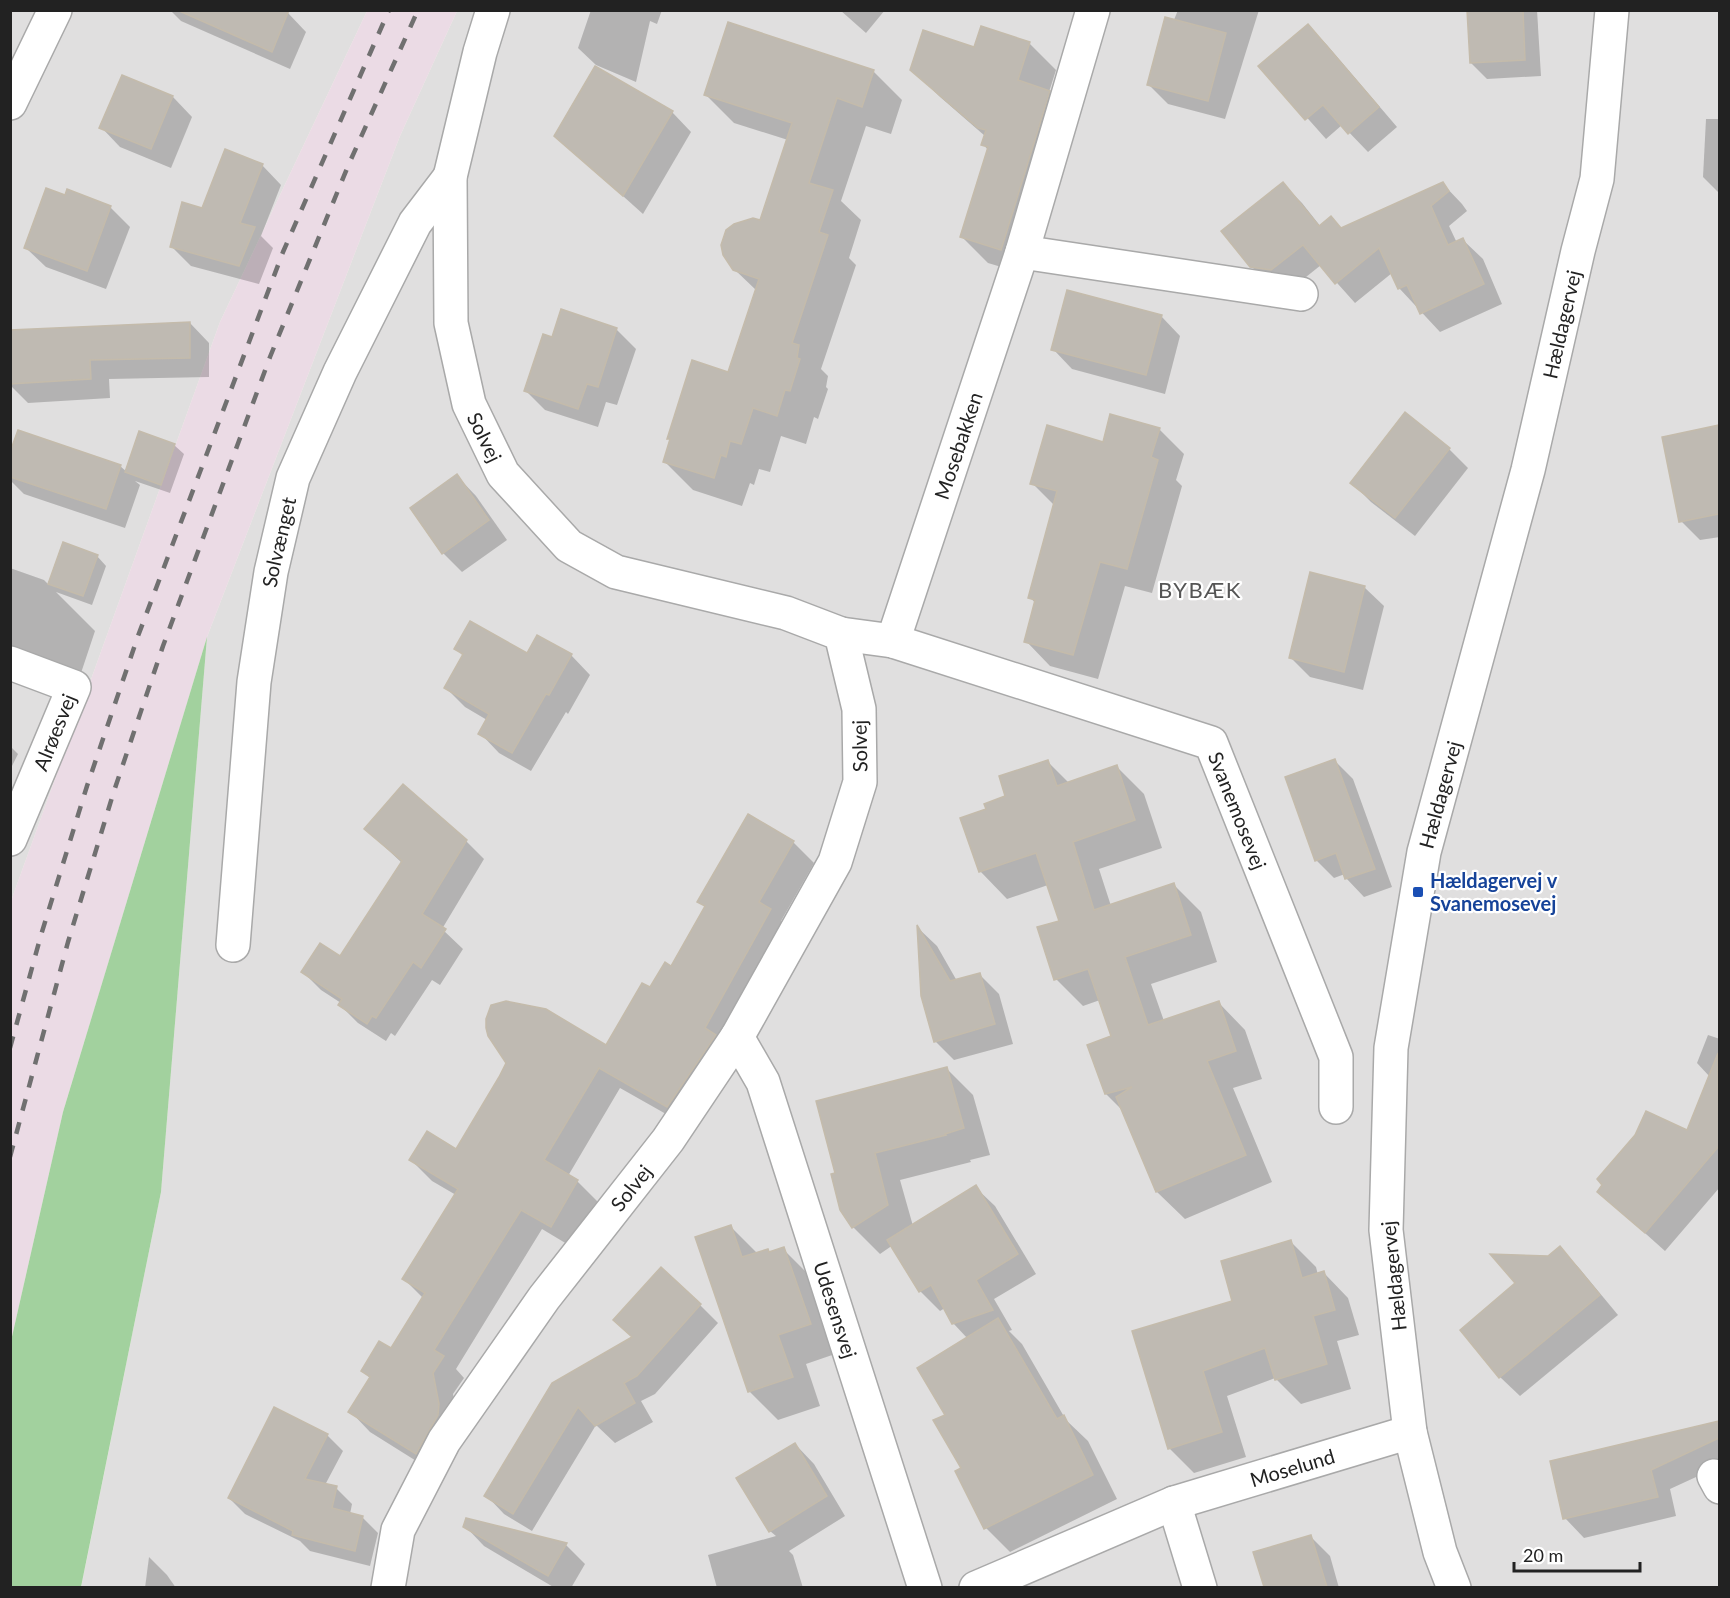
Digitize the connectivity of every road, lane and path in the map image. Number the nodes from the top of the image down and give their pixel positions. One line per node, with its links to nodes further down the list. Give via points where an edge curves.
1 (55, 10): 5 (street)
2 (493, 10): 6 (street, Solvej)
3 (1093, 10): 7 (street, Mosebakken)
4 (1612, 10): 16 (street, Hældagervej, via 1597,178 1528,470 1424,852 1391,1048 1386,1230)
5 (10, 104)
6 (450, 177): 9 (street, Solvej, via 451,323 469,404 503,474 569,546 616,572 786,613); 13 (street, Solvænget, via 415,224 340,372 293,478 271,572 254,682)
7 (1022, 252): 8 (street); 10 (street, Mosebakken)
8 (1301, 294)
9 (840, 634): 10 (street, Svanemosevej); 14 (street, Solvej, via 858,709 860,782 835,862)
10 (893, 641): 15 (street, Svanemosevej, via 1211,743 1336,1057)
11 (10, 663): 12 (street, Alrøesvej, via 75,687)
12 (10, 839)
13 (233, 945)
14 (737, 1037): 18 (street, Solvej, via 669,1140 544,1298 444,1441 398,1530); 19 (street, Udesensvej, via 763,1082)
15 (1336, 1107)
16 (1410, 1432): 17 (street, Moselund); 22 (street, Hældagervej, via 1440,1552)
17 (1174, 1503): 20 (street, Moselund); 21 (street)
18 (388, 1587)
19 (925, 1587)
20 (976, 1587)
21 (1200, 1587)
22 (1454, 1587)

